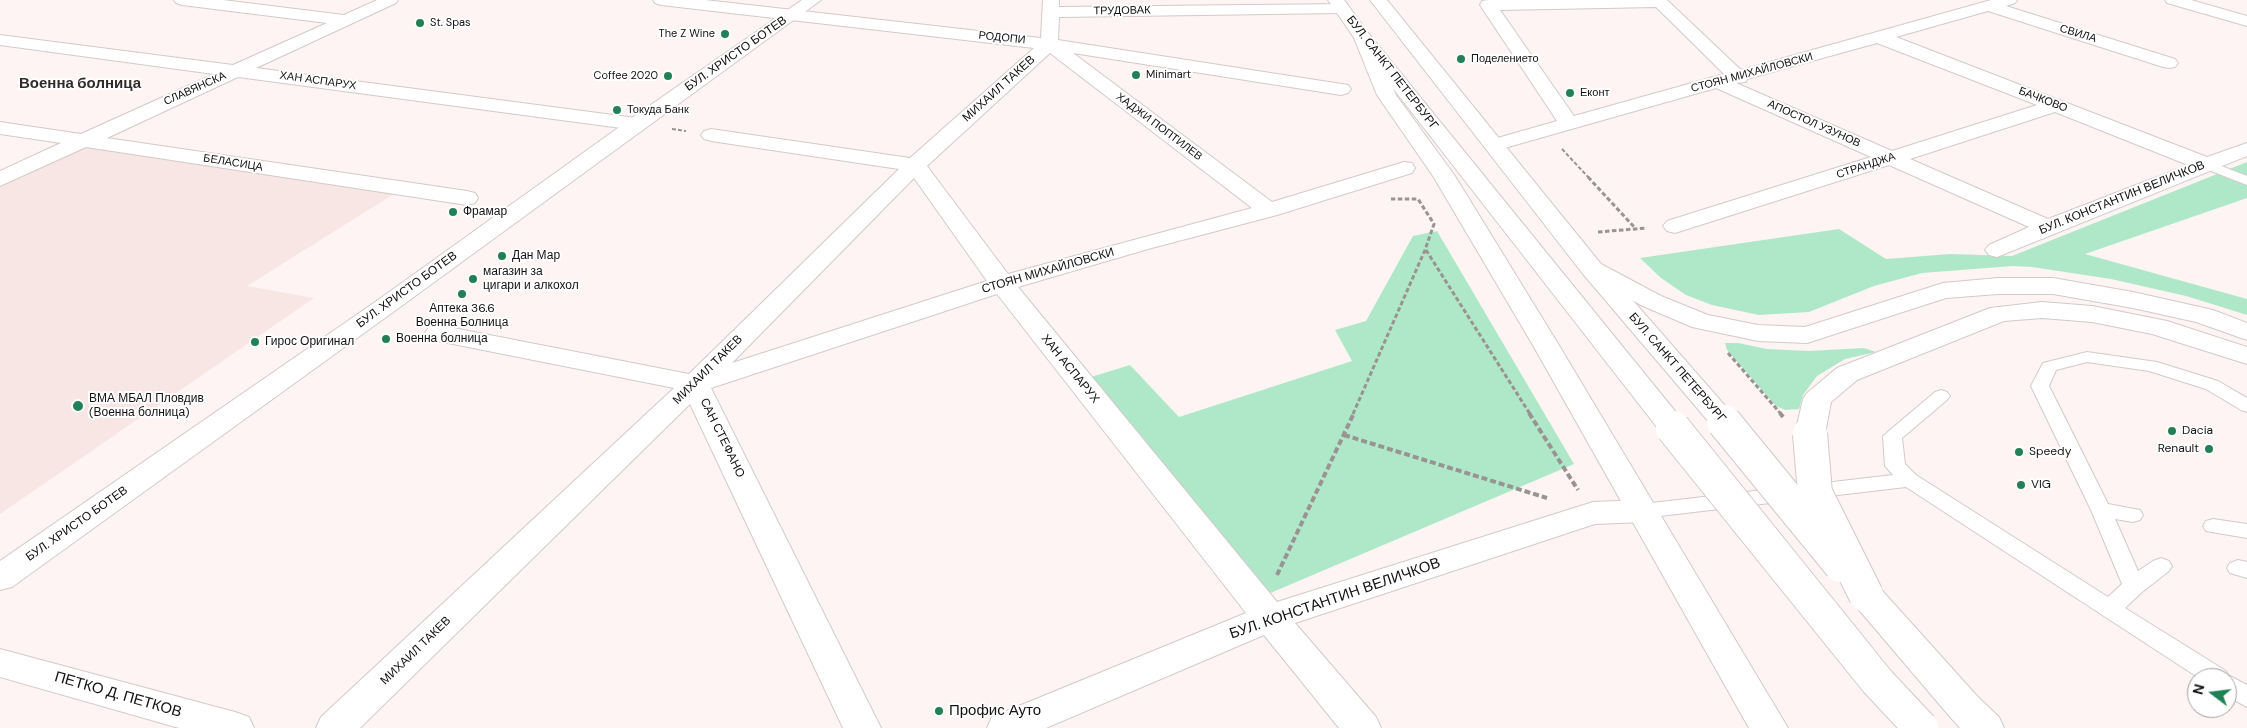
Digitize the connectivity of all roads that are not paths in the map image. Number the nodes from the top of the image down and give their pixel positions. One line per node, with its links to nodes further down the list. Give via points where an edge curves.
1 (182, 0): 12 (street)
2 (390, 0): 12 (street, СЛАВЯНСКА)
3 (661, 0): 11 (street, РОДОПИ)
4 (813, 0): 11 (street, БУЛ. ХРИСТО БОТЕВ)
5 (1378, 0): 28 (street, БУЛ. САНКТ ПЕТЕРБУРГ)
6 (2009, 0): 10 (street, СТОЯН МИХАЙЛОВСКИ)
7 (2173, 0): 13 (street)
8 (1338, 4): 9 (street, ТРУДОВАК); 15 (street, БУЛ. САНКТ ПЕТЕРБУРГ)
9 (1051, 6): 17 (street)
10 (1988, 6): 14 (street, СТОЯН МИХАЙЛОВСКИ); 18 (street, СВИЛА)
11 (792, 15): 17 (street, РОДОПИ); 23 (street, БУЛ. ХРИСТО БОТЕВ)
12 (347, 20): 19 (street, СЛАВЯНСКА)
13 (2247, 21)
14 (1878, 37): 20 (street, СТОЯН МИХАЙЛОВСКИ); 22 (street, БАЧКОВО)
15 (1363, 38): 51 (street, via 1387,95 1444,176); 69 (street, БУЛ. САНКТ ПЕТЕРБУРГ, bridge, via 1673,428 1878,681)
16 (0, 40): 19 (street, ХАН АСПАРУХ)
17 (1049, 44): 21 (street, РОДОПИ); 32 (street, МИХАИЛ ТАКЕВ); 37 (street, ХАДЖИ ПОПТИЛЕВ)
18 (2169, 63)
19 (237, 70): 23 (street, ХАН АСПАРУХ); 27 (street, СЛАВЯНСКА)
20 (1729, 80): 24 (street, СТОЯН МИХАЙЛОВСКИ); 24 (street, via 1660,2 1488,5); 30 (street, АПОСТОЛ УЗУНОВ)
21 (1341, 89)
22 (2058, 106): 30 (street, СТРАНДЖА); 31 (street, БАЧКОВО)
23 (636, 124): 56 (street, БУЛ. ХРИСТО БОТЕВ, via 387,305)
24 (1569, 124): 28 (street, СТОЯН МИХАЙЛОВСКИ)
25 (0, 128): 27 (street, БЕЛАСИЦА)
26 (711, 135): 32 (street)
27 (84, 140): 34 (street, СЛАВЯНСКА); 36 (street, БЕЛАСИЦА)
28 (1494, 145): 41 (street, БУЛ. САНКТ ПЕТЕРБУРГ)
29 (2247, 149): 31 (street, БУЛ. КОНСТАНТИН ВЕЛИЧКОВ)
30 (1890, 158): 38 (street, СТРАНДЖА); 39 (street, АПОСТОЛ УЗУНОВ)
31 (2206, 164): 35 (lane); 39 (street, БУЛ. КОНСТАНТИН ВЕЛИЧКОВ)
32 (915, 165): 42 (street, ХАН АСПАРУХ); 46 (street, МИХАИЛ ТАКЕВ)
33 (1404, 168): 37 (street, СТОЯН МИХАЙЛОВСКИ)
34 (0, 179)
35 (2247, 180)
36 (467, 198)
37 (1269, 210): 42 (street, СТОЯН МИХАЙЛОВСКИ)
38 (1675, 226)
39 (2048, 227): 40 (street, БУЛ. КОНСТАНТИН ВЕЛИЧКОВ)
40 (1997, 250)
41 (1592, 269): 43 (street, via 1652,301 1701,321 1758,332 1807,335 1943,292 1998,286 2053,286 2204,316); 58 (street, БУЛ. САНКТ ПЕТЕРБУРГ, bridge, via 1724,422)
42 (1002, 284): 46 (street, СТОЯН МИХАЙЛОВСКИ); 60 (street, ХАН АСПАРУХ)
43 (2247, 332)
44 (438, 333): 46 (street, САН СТЕФАНО)
45 (2247, 356): 58 (street, bridge, via 2158,327 2092,314 2042,310 1999,314 1847,374 1817,399 1798,427 1815,493)
46 (695, 384): 64 (street, МИХАИЛ ТАКЕВ); 65 (street, САН СТЕФАНО)
47 (1941, 396): 49 (lane, via 1892,436 1895,466)
48 (2247, 406): 50 (lane, via 2212,385 2151,366 2087,357 2049,367 2040,386)
49 (1909, 480): 51 (lane); 59 (lane)
50 (2101, 510): 52 (lane); 57 (lane)
51 (1643, 511): 60 (street, БУЛ. КОНСТАНТИН ВЕЛИЧКОВ, via 1593,513); 68 (street)
52 (2132, 515)
53 (2213, 526): 54 (lane)
54 (2247, 531)
55 (2161, 566): 57 (lane)
56 (0, 578)
57 (2134, 586): 59 (lane)
58 (1866, 595): 70 (street, БУЛ. САНКТ ПЕТЕРБУРГ)
59 (2110, 609): 62 (lane)
60 (1270, 618): 66 (street, БУЛ. КОНСТАНТИН ВЕЛИЧКОВ); 67 (street, ХАН АСПАРУХ)
61 (0, 663): 63 (street, ПЕТКО Д. ПЕТКОВ)
62 (2202, 668)
63 (235, 728)
64 (336, 728)
65 (862, 728)
66 (1006, 728)
67 (1362, 728)
68 (1769, 728)
69 (1921, 728)
70 (1986, 728)

